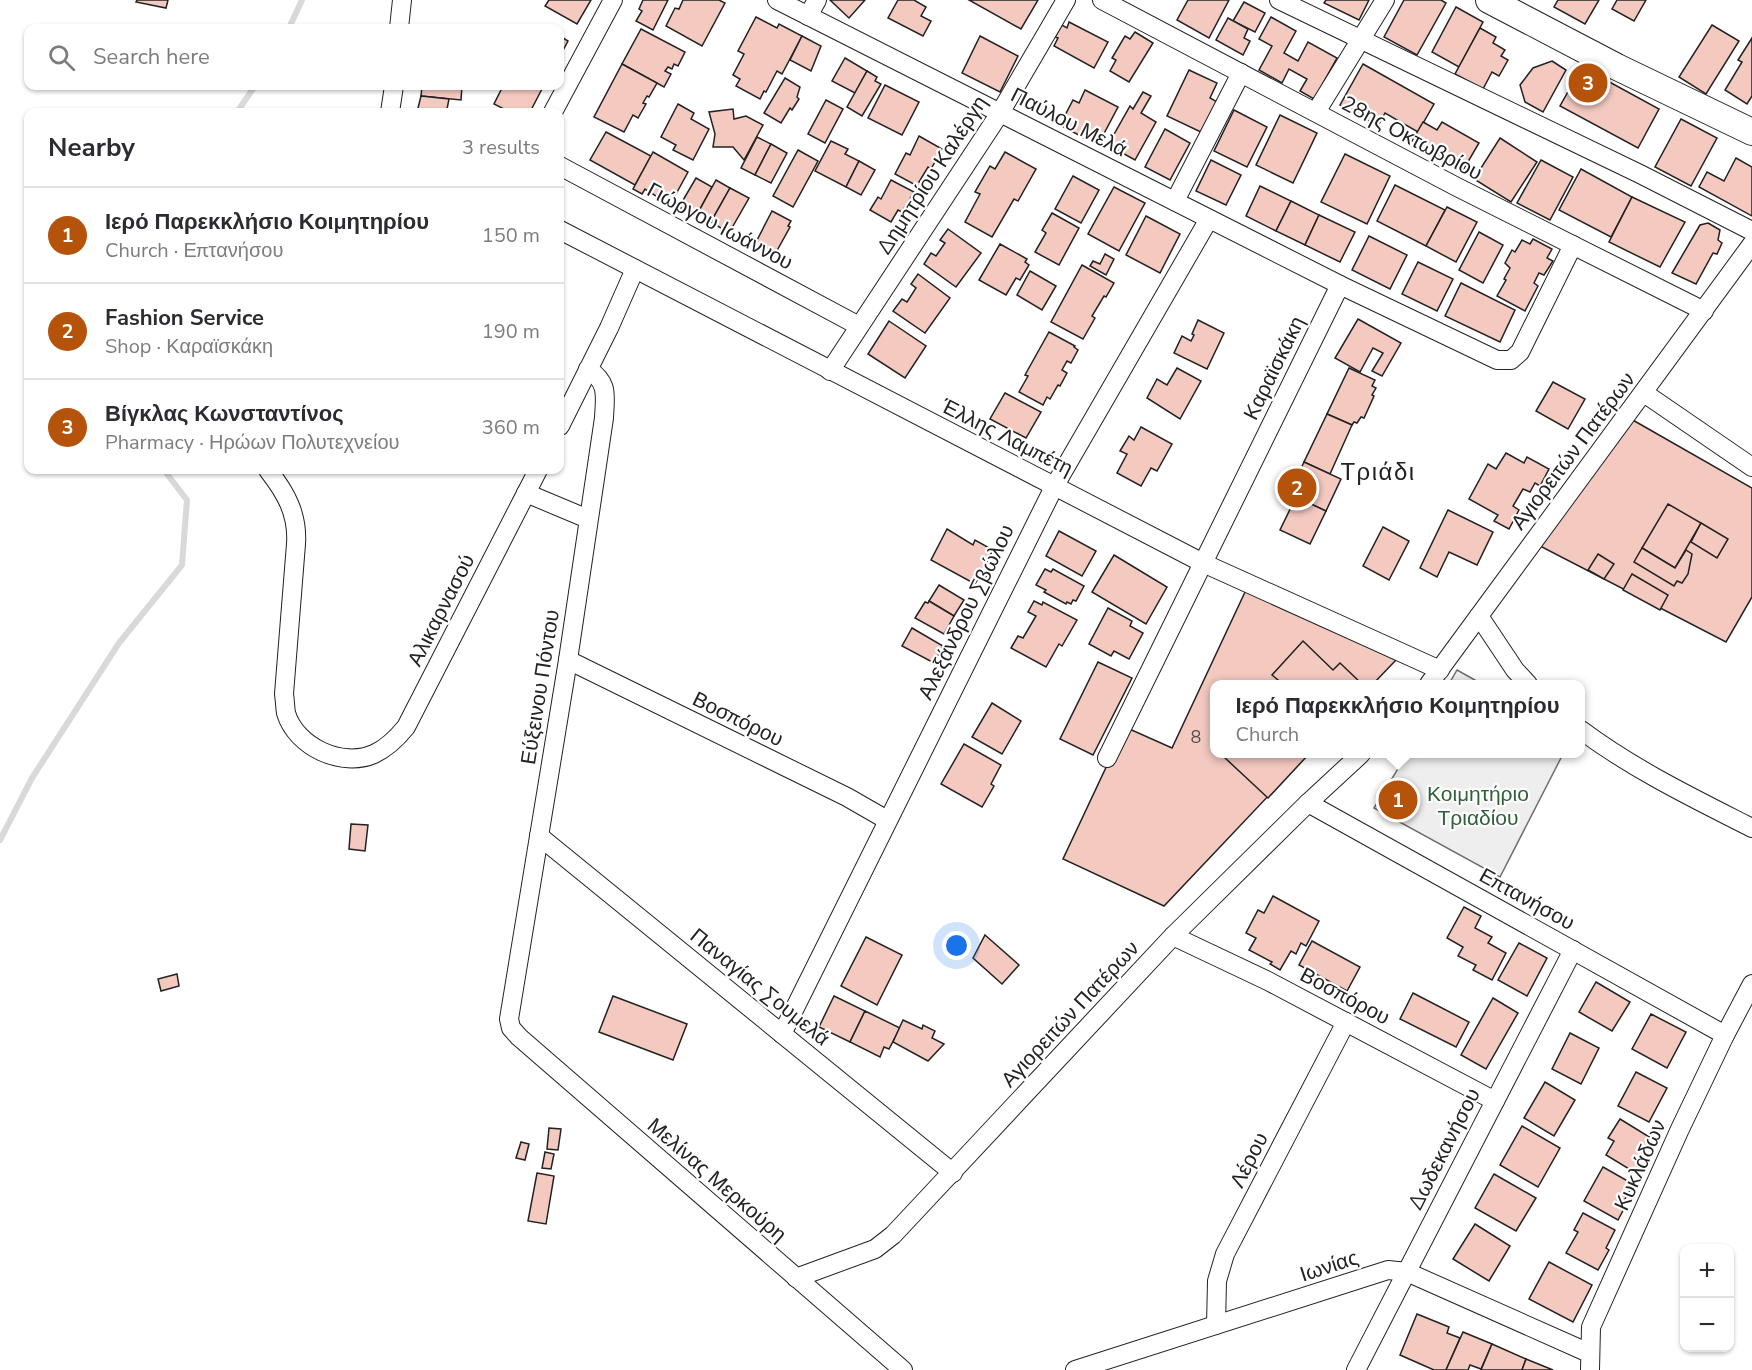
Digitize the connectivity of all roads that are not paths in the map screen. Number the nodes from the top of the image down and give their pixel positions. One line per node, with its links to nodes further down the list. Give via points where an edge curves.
1 (402, 0): 10 (street)
2 (613, 0): 15 (street)
3 (777, 0): 9 (street, Παύλου Μελά)
4 (1066, 0): 17 (street, Δημητρίου Καλέργη)
5 (1102, 0): 12 (street, 28ης Οκτωβρίου)
6 (1279, 0): 11 (street)
7 (1385, 0): 11 (street)
8 (1489, 0): 18 (street)
9 (813, 8): 17 (street, Παύλου Μελά)
10 (399, 24)
11 (1362, 39): 16 (street); 22 (street)
12 (1241, 73): 16 (street, 28ης Οκτωβρίου); 20 (street)
13 (393, 90): 14 (street)
14 (391, 108)
15 (555, 108)
16 (1316, 112): 25 (street, 28ης Οκτωβρίου)
17 (1000, 113): 20 (street, Παύλου Μελά); 29 (street, Δημητρίου Καλέργη)
18 (1752, 132)
19 (564, 168): 29 (street, Γιώργου Ιωάννου)
20 (1175, 201): 21 (street, Παύλου Μελά)
21 (1209, 219): 27 (street, Παύλου Μελά); 37 (street, Αλεξάνδρου Σβώλου)
22 (1752, 231)
23 (564, 232): 26 (street, Έλλης Λαμπέτη)
24 (1752, 244): 28 (street, Αγιορειτών Πατέρων)
25 (1573, 245): 27 (street, via 1520,352 1505,362); 28 (street, 28ης Οκτωβρίου)
26 (635, 269): 30 (street); 31 (street, Έλλης Λαμπέτη)
27 (1340, 285): 40 (street, Καραϊσκάκη)
28 (1704, 311): 32 (street, Αγιορειτών Πατέρων)
29 (859, 326): 31 (street, Δημητρίου Καλέργη)
30 (588, 369): 33 (street); 39 (street, Εύξεινου Πόντου, via 600,376 605,400)
31 (830, 371): 37 (street, Έλλης Λαμπέτη)
32 (1644, 393): 34 (street); 41 (street, Αγιορειτών Πατέρων)
33 (564, 418)
34 (1752, 467)
35 (271, 474): 38 (street, Αλικαρνασού, via 286,495 296,523 286,713 314,747 344,758 368,756 396,740 406,727)
36 (535, 474): 38 (street, Αλικαρνασού)
37 (1054, 487): 40 (street, Έλλης Λαμπέτη); 49 (street, Αλεξάνδρου Σβώλου)
38 (526, 493): 39 (street)
39 (588, 519): 42 (street, Εύξεινου Πόντου)
40 (1203, 563): 43 (street, Έλλης Λαμπέτη); 46 (street, Καραϊσκάκη)
41 (1479, 616): 43 (street, Αγιορειτών Πατέρων); 44 (street)
42 (568, 660): 49 (street, Βοσπόρου); 51 (street, Εύξεινου Πόντου)
43 (1435, 677)
44 (1524, 680)
45 (1585, 733): 50 (street, via 1681,792)
46 (1107, 758)
47 (1356, 758): 48 (street, Αγιορειτών Πατέρων)
48 (1308, 802): 52 (street, Αγιορειτών Πατέρων); 53 (street, Επτανήσου)
49 (887, 820): 57 (street, Αλεξάνδρου Σβώλου)
50 (1752, 828)
51 (539, 836): 55 (street, Εύξεινου Πόντου); 57 (street, Παναγίας Σουμελά)
52 (1173, 936): 56 (street, Βοσπόρου); 60 (street, Αγιορειτών Πατέρων)
53 (1573, 950): 58 (street, Επτανήσου); 59 (street, Δωδεκανήσου)
54 (1752, 984): 58 (street, Κυκλάδων)
55 (509, 1019): 62 (street, Μελίνας Μερκούρη, via 519,1037)
56 (1346, 1022): 59 (street, Βοσπόρου); 63 (street, Λέρου, via 1225,1254 1217,1281)
57 (782, 1034): 60 (street, Παναγίας Σουμελά)
58 (1725, 1035): 64 (street, Κυκλάδων, via 1591,1327)
59 (1495, 1101): 61 (street, Δωδεκανήσου)
60 (953, 1173): 62 (street, Αγιορειτών Πατέρων, via 875,1249)
61 (1407, 1272): 63 (street, Ιωνίας, via 1381,1272); 64 (street, Ιωνίας); 67 (street, Δωδεκανήσου)
62 (796, 1278): 65 (street, Μελίνας Μερκούρη)
63 (1216, 1325): 66 (street, Ιωνίας)
64 (1590, 1361)
65 (903, 1370)
66 (1075, 1370)
67 (1356, 1370)

